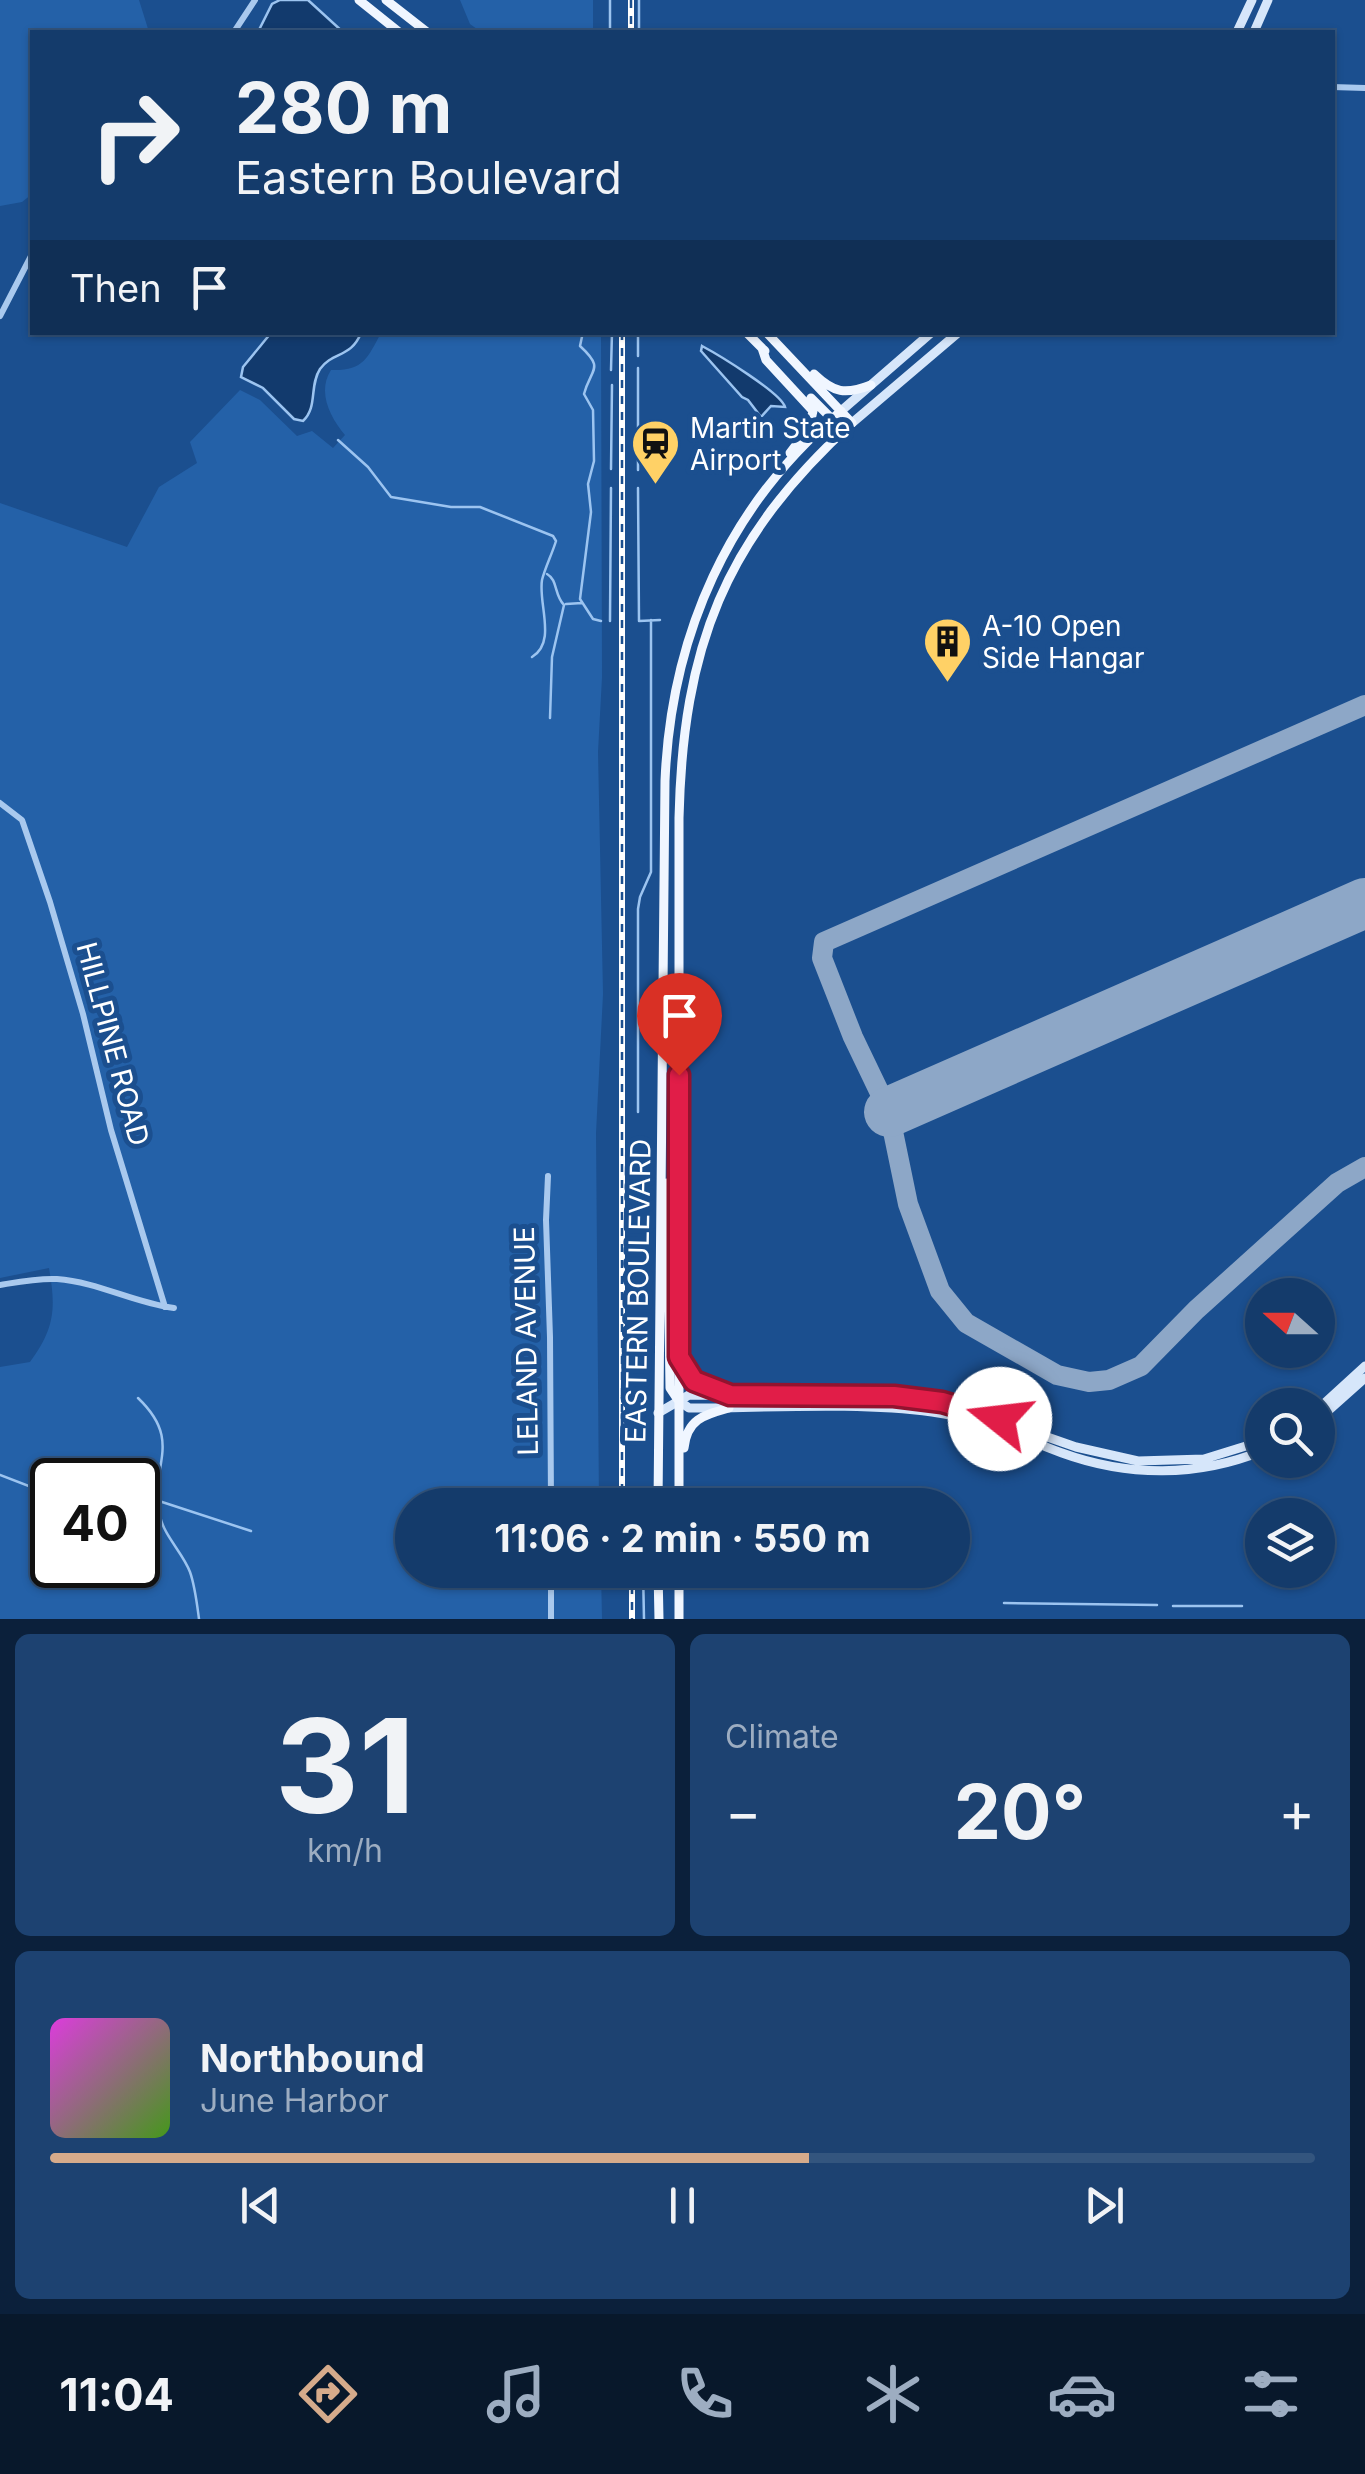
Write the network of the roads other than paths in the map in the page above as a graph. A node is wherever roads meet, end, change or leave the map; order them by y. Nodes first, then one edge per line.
1 (256, 0) edge
2 (359, 0) edge
3 (386, 0) edge
4 (1252, 0) edge
5 (1268, 0) edge
6 (235, 30) edge
7 (396, 30) edge
8 (424, 30) edge
9 (1238, 30) edge
10 (1255, 30) edge
11 (1335, 87) edge
12 (1365, 88) edge
13 (30, 258) edge
14 (0, 316) edge
15 (749, 335) edge
16 (769, 335) edge
17 (929, 335) edge
18 (955, 335) edge
19 (762, 348) junction
20 (792, 359) junction
21 (871, 385) junction
22 (841, 411) junction
23 (832, 419) junction
24 (852, 423) junction
25 (844, 431) junction
26 (788, 460) junction
27 (0, 804) edge
28 (663, 1151) junction
29 (548, 1176) dead end
30 (0, 1285) edge
31 (679, 1357) junction
32 (1365, 1366) edge
33 (1365, 1378) edge
34 (1335, 1393) edge
35 (730, 1395) junction
36 (900, 1397) junction
37 (679, 1401) junction
38 (1335, 1405) edge
39 (729, 1408) junction
40 (900, 1409) junction
41 (658, 1412) junction
42 (1245, 1446) edge
43 (1245, 1456) edge
44 (551, 1488) edge
45 (658, 1488) edge
46 (679, 1488) edge
47 (679, 1488) edge
48 (551, 1588) edge
49 (658, 1588) edge
50 (679, 1588) edge
51 (550, 1619) edge
52 (659, 1619) edge
53 (679, 1619) edge

1 - 6 street
2 - 7 main road
3 - 8 main road
4 - 9 street
5 - 10 street
11 - 12 street
13 - 14 street
15 - 19 main road
16 - 20 main road
17 - 21 street, EASTERN BOULEVARD
18 - 24 street, EASTERN BOULEVARD
19 - 23 main road
19 - 26 main road
20 - 21 main road
20 - 22 main road
21 - 22 street, EASTERN BOULEVARD
22 - 23 main road, EASTERN BOULEVARD
22 - 24 main road
23 - 25 main road
23 - 26 main road, EASTERN BOULEVARD
24 - 25 main road, EASTERN BOULEVARD
25 - 31 main road, EASTERN BOULEVARD
26 - 28 main road, EASTERN BOULEVARD
27 - 30 street, HILLPINE ROAD
28 - 37 main road
28 - 41 main road, EASTERN BOULEVARD
29 - 44 street, LELAND AVENUE
31 - 35 main road
31 - 37 main road, EASTERN BOULEVARD
32 - 34 street
33 - 38 street
35 - 36 street
35 - 37 street
36 - 40 street
36 - 42 street
37 - 39 street
37 - 41 street
37 - 46 main road, EASTERN BOULEVARD
39 - 40 street
39 - 47 main road
40 - 43 street
41 - 45 main road, EASTERN BOULEVARD
48 - 51 street
49 - 52 main road
50 - 53 main road

